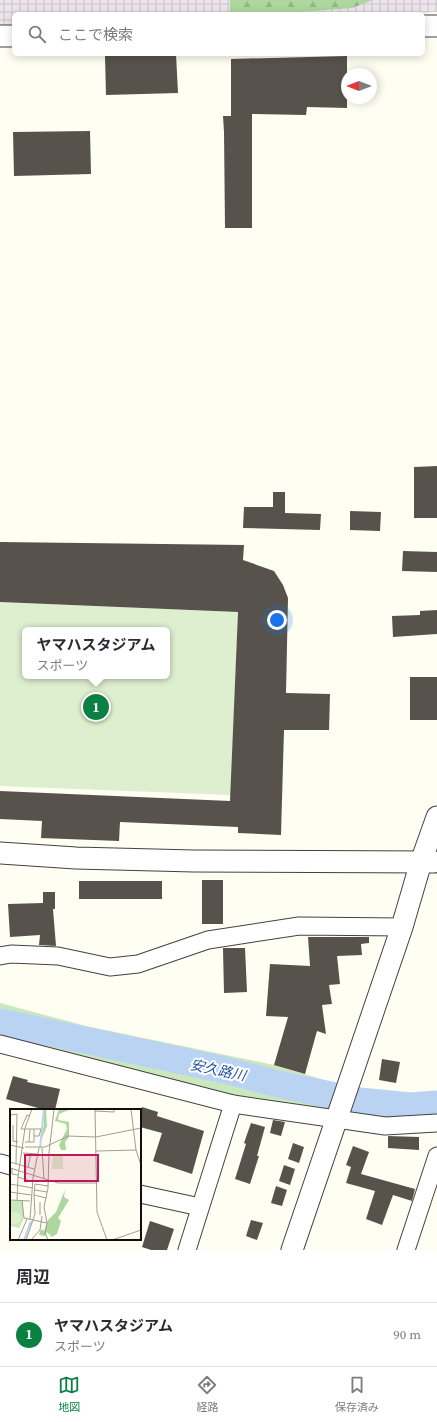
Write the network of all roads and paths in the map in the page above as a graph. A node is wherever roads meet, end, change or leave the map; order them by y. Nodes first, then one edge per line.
1 (425, 26) edge
2 (437, 26) edge
3 (0, 36) edge
4 (12, 36) edge
5 (437, 817) edge
6 (0, 853) edge
7 (429, 862) edge
8 (402, 927) junction
9 (0, 956) edge
10 (0, 1044) edge
11 (233, 1104) junction
12 (336, 1120) junction
13 (437, 1123) edge
14 (437, 1156) edge
15 (0, 1163) edge
16 (10, 1166) edge
17 (141, 1194) edge
18 (200, 1207) junction
19 (187, 1250) edge
20 (292, 1250) edge
21 (406, 1250) edge

1 - 2 street
3 - 4 street
5 - 7 street
6 - 7 street
7 - 8 street
8 - 9 street
8 - 12 street
10 - 11 street
11 - 12 street
11 - 18 street
12 - 13 street
12 - 20 street
14 - 21 street
15 - 16 street
17 - 18 street
18 - 19 street

